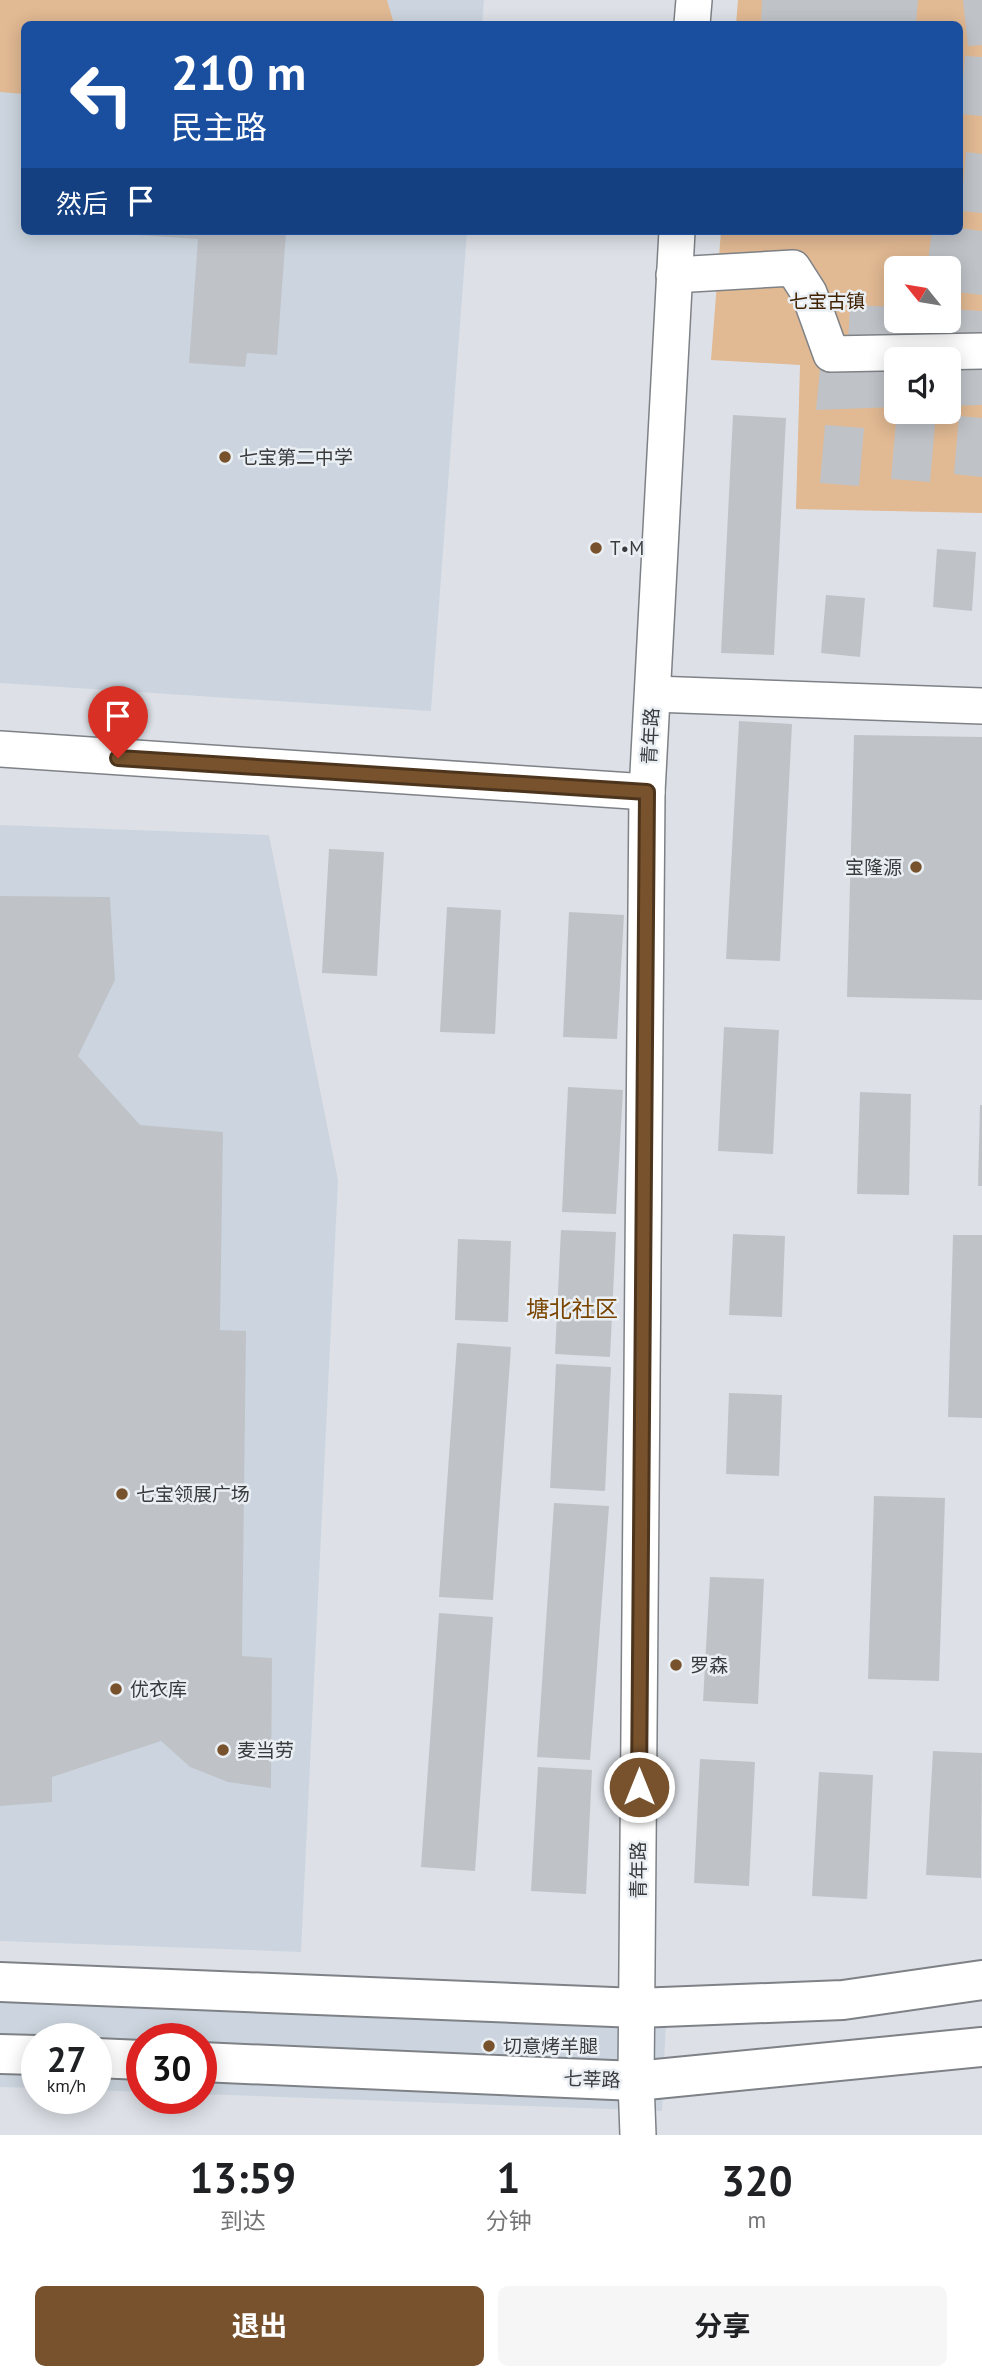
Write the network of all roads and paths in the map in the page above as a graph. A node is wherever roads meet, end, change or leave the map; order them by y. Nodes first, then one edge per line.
1 (694, 0) edge
2 (692, 21) edge
3 (677, 235) edge
4 (674, 275) junction
5 (982, 351) edge
6 (653, 694) junction
7 (982, 706) edge
8 (0, 749) edge
9 (647, 792) junction
10 (982, 1980) edge
11 (0, 1982) edge
12 (637, 2008) junction
13 (982, 2047) edge
14 (0, 2054) edge
15 (21, 2055) edge
16 (217, 2064) edge
17 (636, 2081) junction
18 (638, 2135) edge

1 - 2 street
3 - 4 street, 青年路
4 - 5 street
4 - 6 street, 青年路
6 - 7 street
6 - 9 street, 青年路
8 - 9 street
9 - 12 street, 青年路
10 - 12 main road
11 - 12 main road
12 - 17 street, 青年路
13 - 17 main road, 七莘路
14 - 15 main road
16 - 17 main road, 七莘路
17 - 18 street, 青年路

